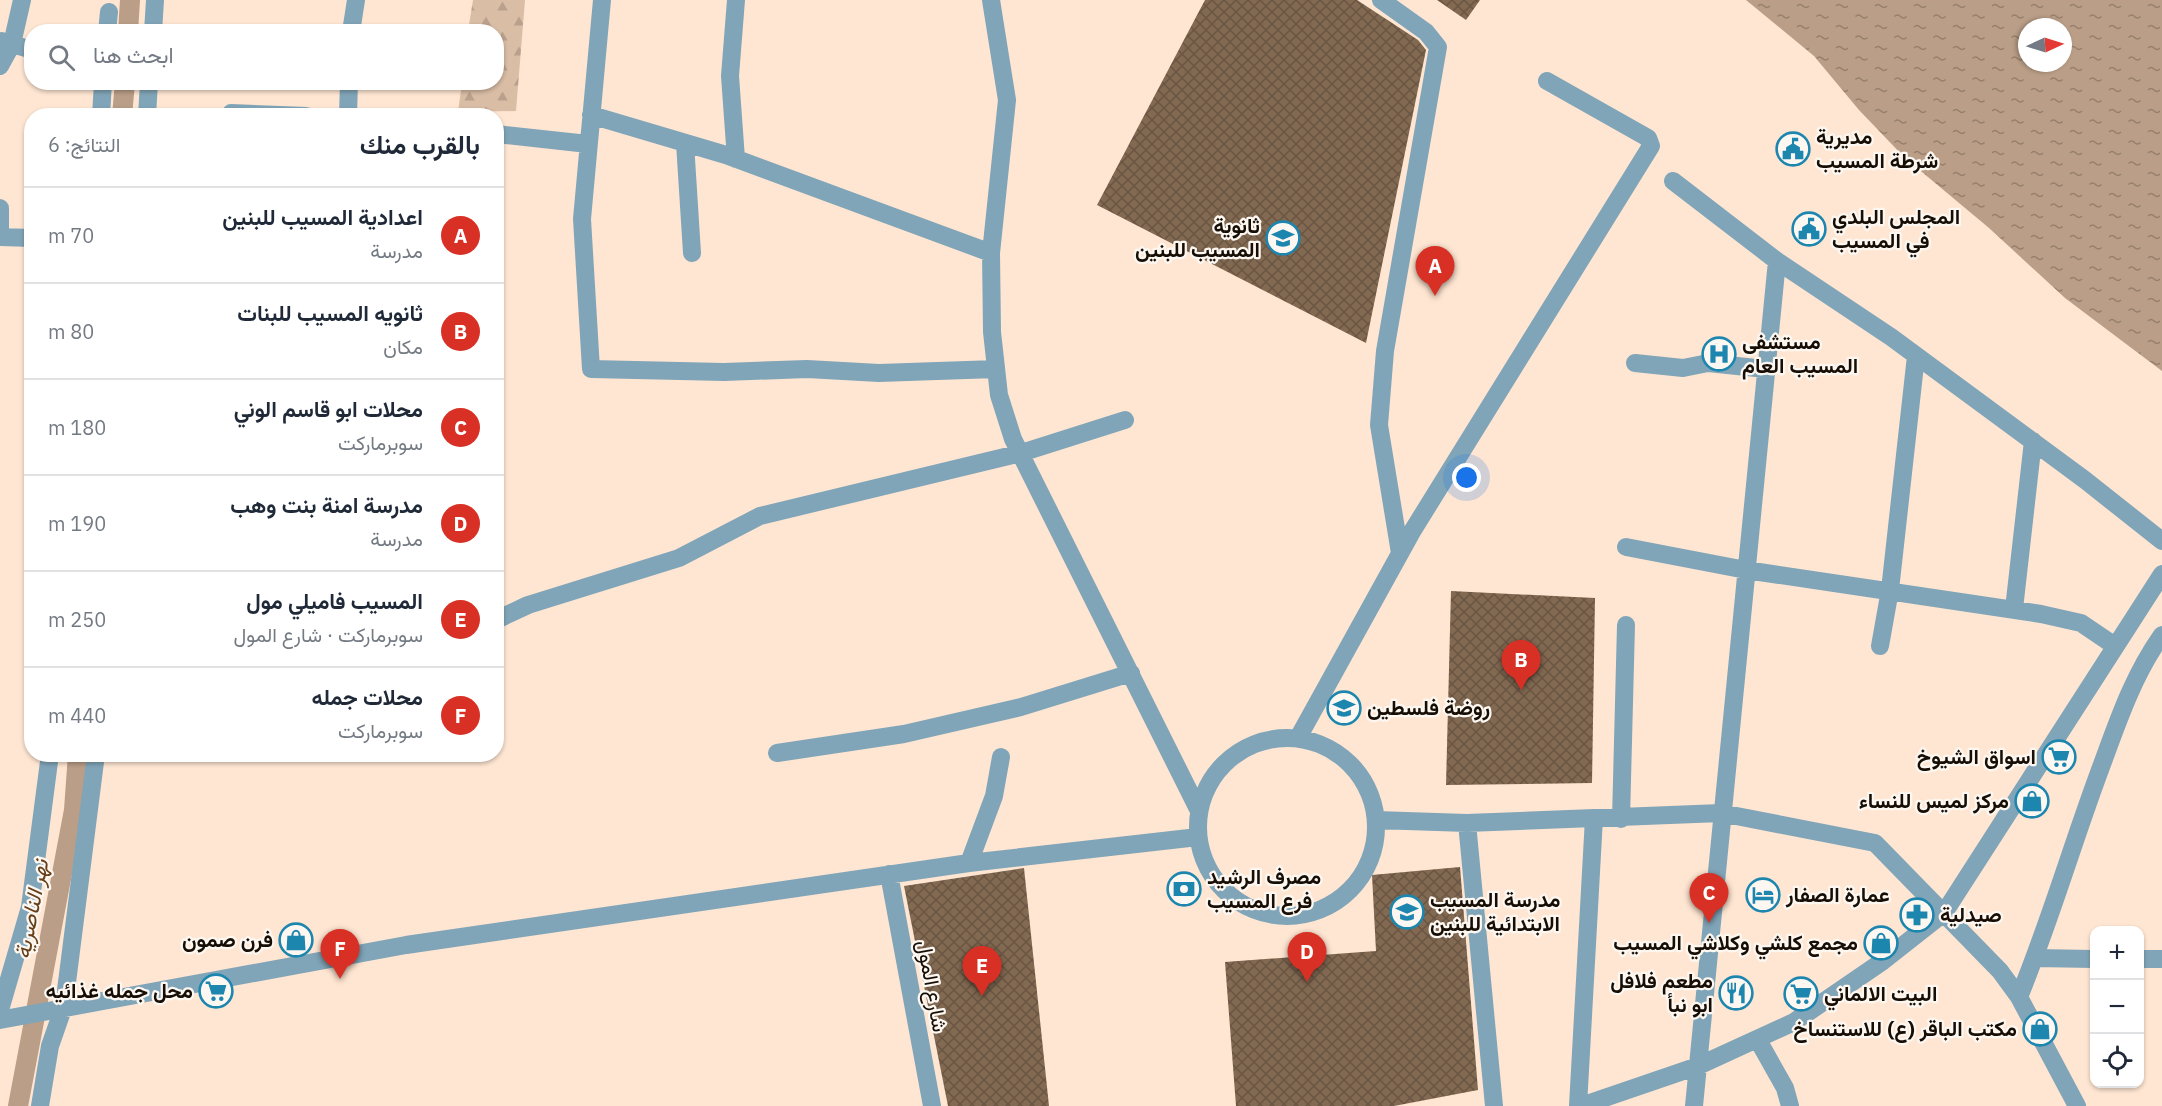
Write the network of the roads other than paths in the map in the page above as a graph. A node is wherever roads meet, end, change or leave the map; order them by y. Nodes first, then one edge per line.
1 (22, 0) edge
2 (155, 0) edge
3 (356, 0) edge
4 (602, 0) edge
5 (736, 0) edge
6 (991, 0) edge
7 (1382, 0) edge
8 (109, 12) dead end
9 (108, 24) edge
10 (154, 24) edge
11 (352, 24) edge
12 (6, 42) edge
13 (24, 48) edge
14 (0, 66) edge
15 (1546, 81) dead end
16 (102, 90) edge
17 (149, 90) edge
18 (349, 90) edge
19 (101, 108) edge
20 (148, 108) edge
21 (348, 108) edge
22 (591, 115) junction
23 (504, 135) edge
24 (685, 143) junction
25 (588, 144) junction
26 (736, 159) junction
27 (1673, 181) dead end
28 (0, 208) edge
29 (0, 237) edge
30 (24, 238) edge
31 (692, 253) dead end
32 (991, 253) junction
33 (1777, 261) junction
34 (1916, 356) junction
35 (1635, 363) dead end
36 (996, 369) junction
37 (1766, 369) junction
38 (1125, 420) dead end
39 (2033, 441) junction
40 (1021, 453) junction
41 (2162, 541) edge
42 (1626, 547) dead end
43 (1400, 553) junction
44 (1746, 570) junction
45 (2162, 574) edge
46 (1890, 590) junction
47 (2014, 609) junction
48 (504, 616) edge
49 (1626, 625) dead end
50 (2162, 635) edge
51 (1880, 646) dead end
52 (2115, 646) junction
53 (1131, 673) junction
54 (1298, 738) junction
55 (777, 753) dead end
56 (1001, 757) dead end
57 (49, 762) edge
58 (95, 762) edge
59 (1199, 811) junction
60 (1721, 813) junction
61 (1594, 818) junction
62 (1621, 819) junction
63 (1376, 820) junction
64 (1467, 823) junction
65 (1198, 837) junction
66 (969, 863) junction
67 (889, 874) junction
68 (1944, 913) junction
69 (2035, 958) junction
70 (2090, 959) edge
71 (2144, 959) edge
72 (2162, 959) edge
73 (2019, 997) junction
74 (58, 1007) junction
75 (0, 1010) edge
76 (0, 1020) edge
77 (1758, 1040) junction
78 (1698, 1065) junction
79 (40, 1106) edge
80 (932, 1106) edge
81 (1494, 1106) edge
82 (1580, 1106) edge
83 (1694, 1106) edge
84 (1790, 1106) edge
85 (2077, 1106) edge

1 - 12 street
2 - 10 street
3 - 11 street
4 - 22 street
5 - 26 street
6 - 32 street
7 - 43 street
8 - 9 street
12 - 13 street
12 - 14 street
15 - 43 street
16 - 19 street
17 - 20 street
18 - 21 street
22 - 24 street
22 - 25 street
23 - 25 street
24 - 26 street
24 - 31 street
25 - 36 street
26 - 32 street
27 - 33 street
28 - 29 street
29 - 30 street
32 - 36 street
33 - 34 street
33 - 37 street
34 - 39 street
34 - 46 street
35 - 37 street
36 - 40 street
37 - 44 street
38 - 40 street
39 - 41 street
39 - 47 street
40 - 48 street
40 - 53 street
42 - 44 street
43 - 54 street
44 - 46 street
44 - 60 street
45 - 52 street
46 - 47 street
46 - 51 street
47 - 52 street
49 - 62 street
50 - 69 street
52 - 68 street
53 - 55 street
53 - 59 street
54 - 59 street
54 - 63 street
56 - 66 street
57 - 75 street
58 - 74 street
59 - 65 street
60 - 62 street
60 - 68 street
60 - 78 street
61 - 62 street
61 - 64 street
61 - 82 street
63 - 64 street
63 - 65 street
64 - 81 street
65 - 66 street
66 - 67 street
67 - 74 street
67 - 80 street, شارع المول
68 - 73 street
68 - 77 street
69 - 70 street
69 - 73 street
71 - 72 street
73 - 85 street
74 - 76 street
74 - 79 street
77 - 78 street
77 - 84 street
78 - 82 street
78 - 83 street

